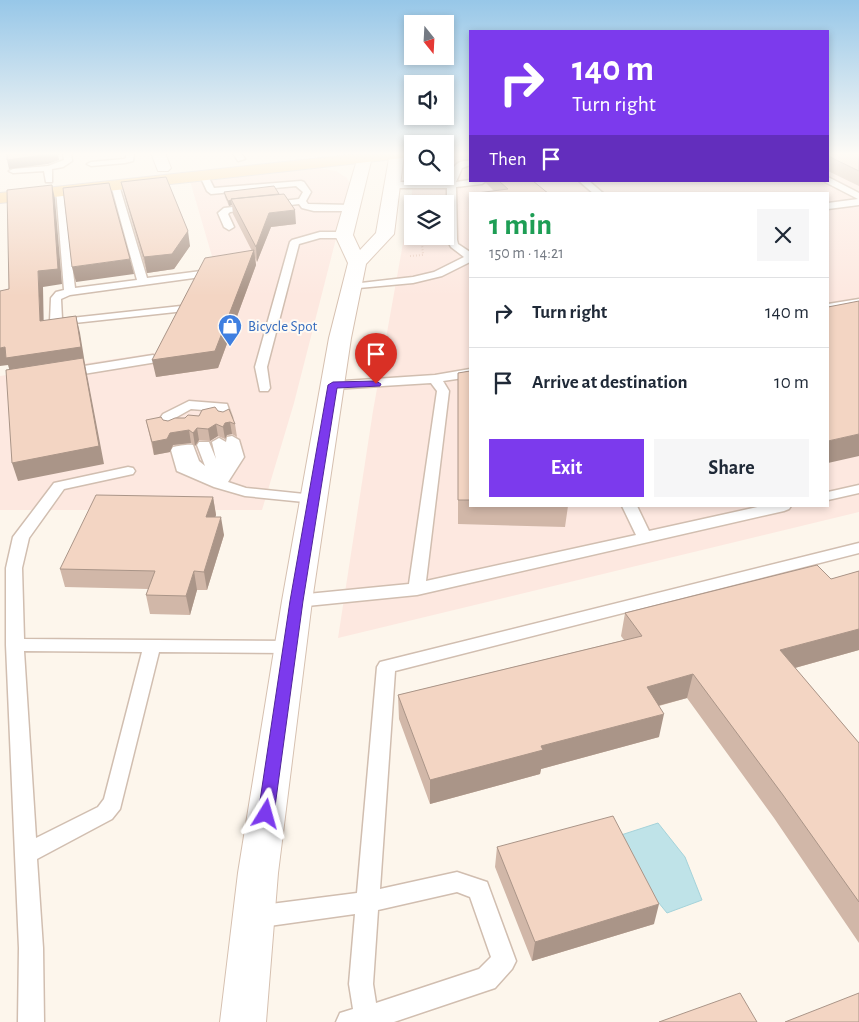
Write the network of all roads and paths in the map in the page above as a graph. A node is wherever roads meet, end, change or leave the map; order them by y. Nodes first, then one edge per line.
1 (55, 201) edge
2 (120, 201) edge
3 (302, 201) joint
4 (353, 201) edge
5 (390, 201) edge
6 (451, 201) edge
7 (859, 202) edge
8 (829, 206) edge
9 (351, 208) junction
10 (229, 227) dead end
11 (344, 235) junction
12 (422, 245) edge
13 (410, 256) dead end
14 (469, 257) edge
15 (469, 258) edge
16 (357, 263) junction
17 (201, 274) edge
18 (143, 282) junction
19 (352, 287) junction
20 (70, 292) junction
21 (859, 302) edge
22 (829, 307) edge
23 (181, 309) edge
24 (153, 359) edge
25 (469, 374) edge
26 (49, 375) edge
27 (435, 379) junction
28 (333, 385) junction
29 (264, 388) dead end
30 (190, 407) junction
31 (225, 418) edge
32 (212, 420) edge
33 (176, 427) edge
34 (226, 441) dead end
35 (204, 445) dead end
36 (183, 449) dead end
37 (128, 471) dead end
38 (219, 484) junction
39 (859, 489) edge
40 (829, 495) edge
41 (314, 499) junction
42 (630, 507) edge
43 (780, 507) edge
44 (645, 538) junction
45 (859, 548) edge
46 (417, 589) junction
47 (297, 601) junction
48 (15, 645) junction
49 (152, 646) junction
50 (290, 647) junction
51 (26, 854) junction
52 (367, 902) junction
53 (254, 917) junction
54 (361, 1021) edge
55 (31, 1022) edge
56 (244, 1022) edge

1 - 20 lane
2 - 18 lane
3 - 9 lane
3 - 10 lane
4 - 9 main road
5 - 16 main road
6 - 14 lane
7 - 8 lane
9 - 11 main road
11 - 16 main road
11 - 29 lane
12 - 13 path
15 - 19 lane
16 - 19 main road
17 - 18 lane
18 - 20 lane
19 - 28 main road
20 - 23 lane
21 - 22 lane
24 - 26 lane
25 - 27 lane
27 - 28 lane
27 - 46 lane
28 - 41 main road
30 - 31 lane
30 - 32 lane
30 - 33 lane
34 - 38 lane
35 - 38 lane
36 - 38 lane
37 - 48 lane
38 - 41 lane
39 - 40 lane
41 - 47 main road
42 - 44 lane
43 - 44 lane
44 - 46 lane
45 - 52 lane
46 - 47 lane
47 - 50 main road
48 - 49 lane
48 - 51 lane
49 - 50 lane
49 - 51 lane
50 - 53 main road
51 - 55 lane
52 - 53 lane
52 - 54 lane
52 - 54 lane
53 - 56 main road

